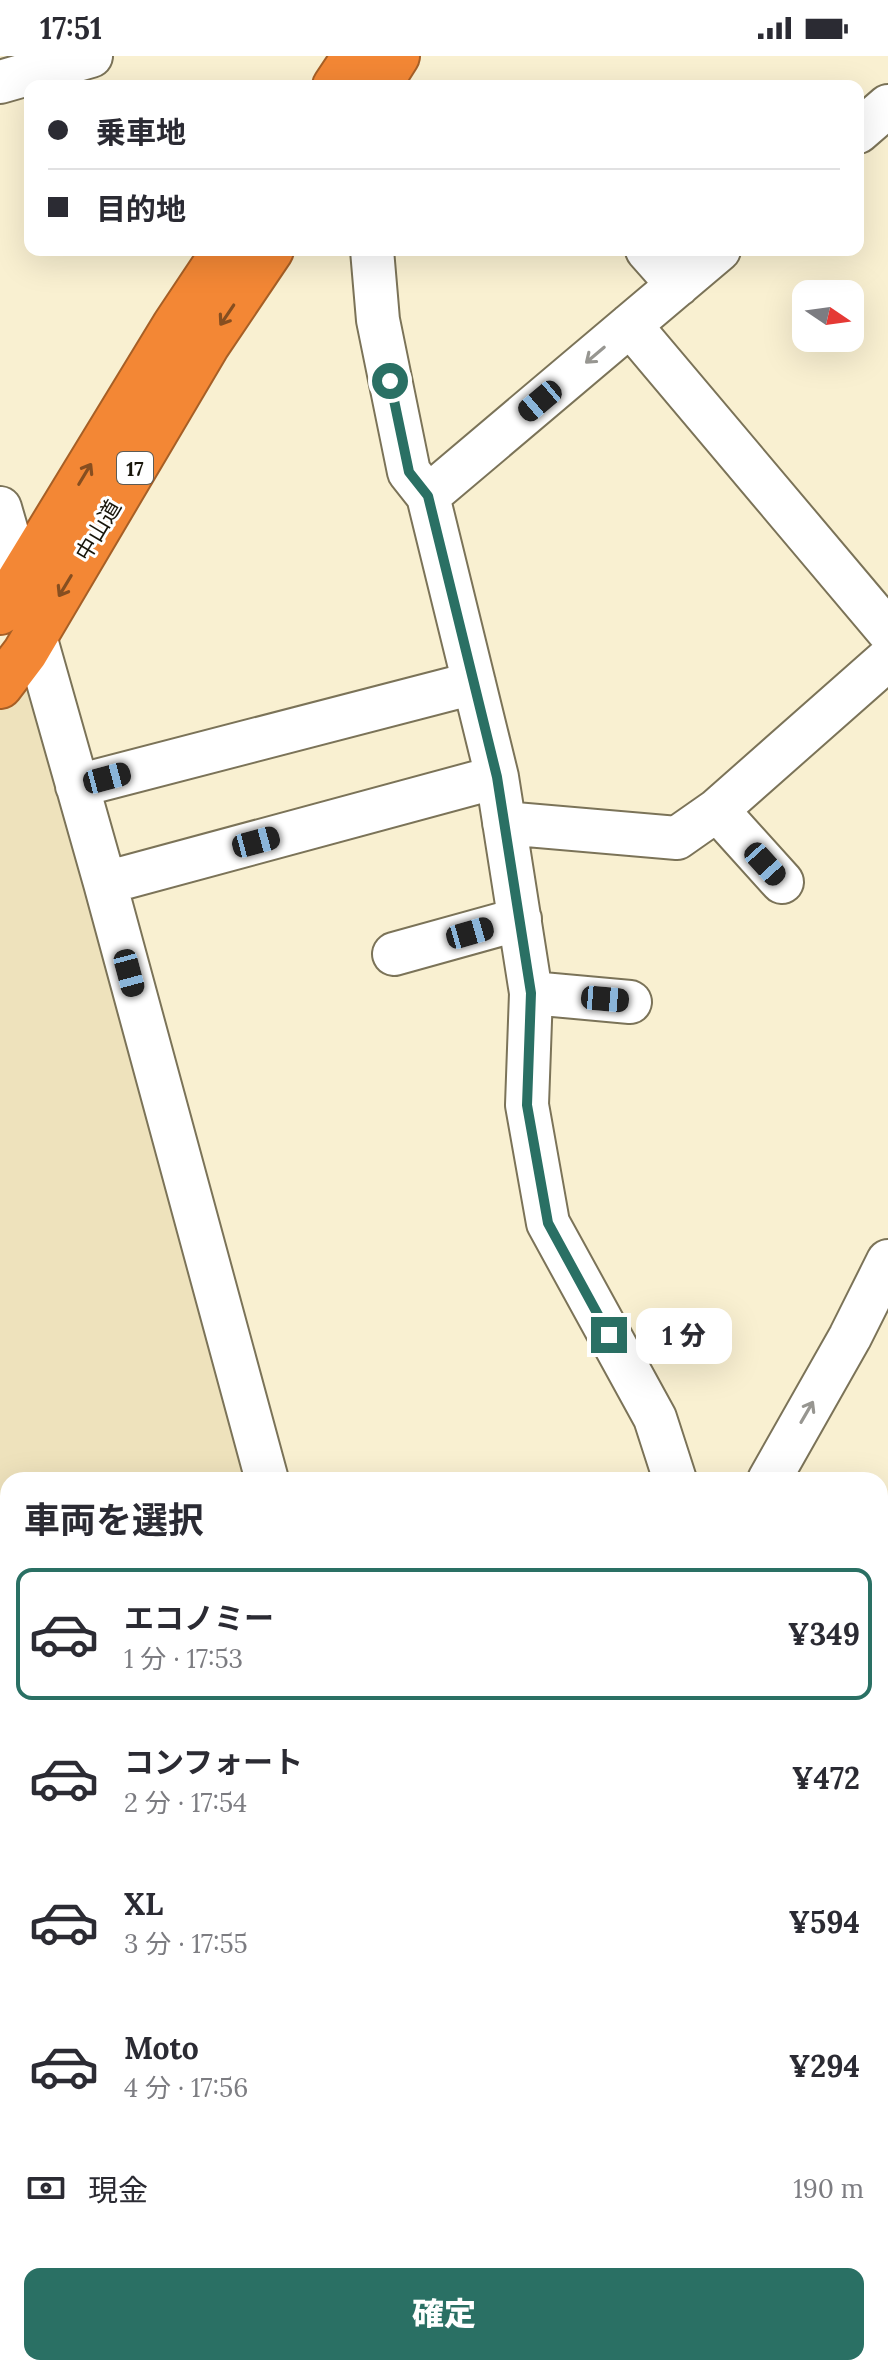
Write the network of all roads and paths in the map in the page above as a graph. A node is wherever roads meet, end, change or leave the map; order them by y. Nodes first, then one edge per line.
1 (91, 56) edge
2 (355, 56) edge
3 (397, 56) edge
4 (339, 80) edge
5 (382, 80) edge
6 (0, 82) edge
7 (888, 106) edge
8 (864, 127) edge
9 (221, 256) edge
10 (267, 256) edge
11 (373, 256) edge
12 (652, 256) edge
13 (712, 256) edge
14 (678, 285) junction
15 (630, 325) junction
16 (428, 496) junction
17 (0, 508) edge
18 (11, 596) edge
19 (888, 631) edge
20 (35, 636) junction
21 (888, 659) edge
22 (474, 683) junction
23 (0, 686) edge
24 (497, 777) junction
25 (77, 786) junction
26 (717, 810) junction
27 (504, 823) junction
28 (782, 882) dead end
29 (105, 883) junction
30 (520, 919) junction
31 (394, 954) dead end
32 (531, 993) junction
33 (630, 1002) dead end
34 (888, 1261) edge
35 (265, 1472) edge
36 (672, 1472) edge
37 (774, 1472) edge

1 - 6 street
2 - 4 highway
3 - 5 highway
7 - 8 street
18 -> 9 highway, 中山道 / 17
10 -> 20 highway, 中山道 / 17
11 - 16 street
12 - 14 street
13 - 14 street
14 - 15 street
15 -> 16 street
15 - 19 street
16 - 22 street
17 - 18 street
20 - 23 highway, 中山道 / 17
20 - 25 street
21 - 26 street
22 - 24 street
22 - 25 street
24 - 27 street
24 - 29 street
25 - 29 street
26 - 27 street
26 - 28 street
27 - 30 street
29 - 35 street
30 - 31 street
30 - 32 street
32 - 33 street
32 - 36 street
37 -> 34 street

